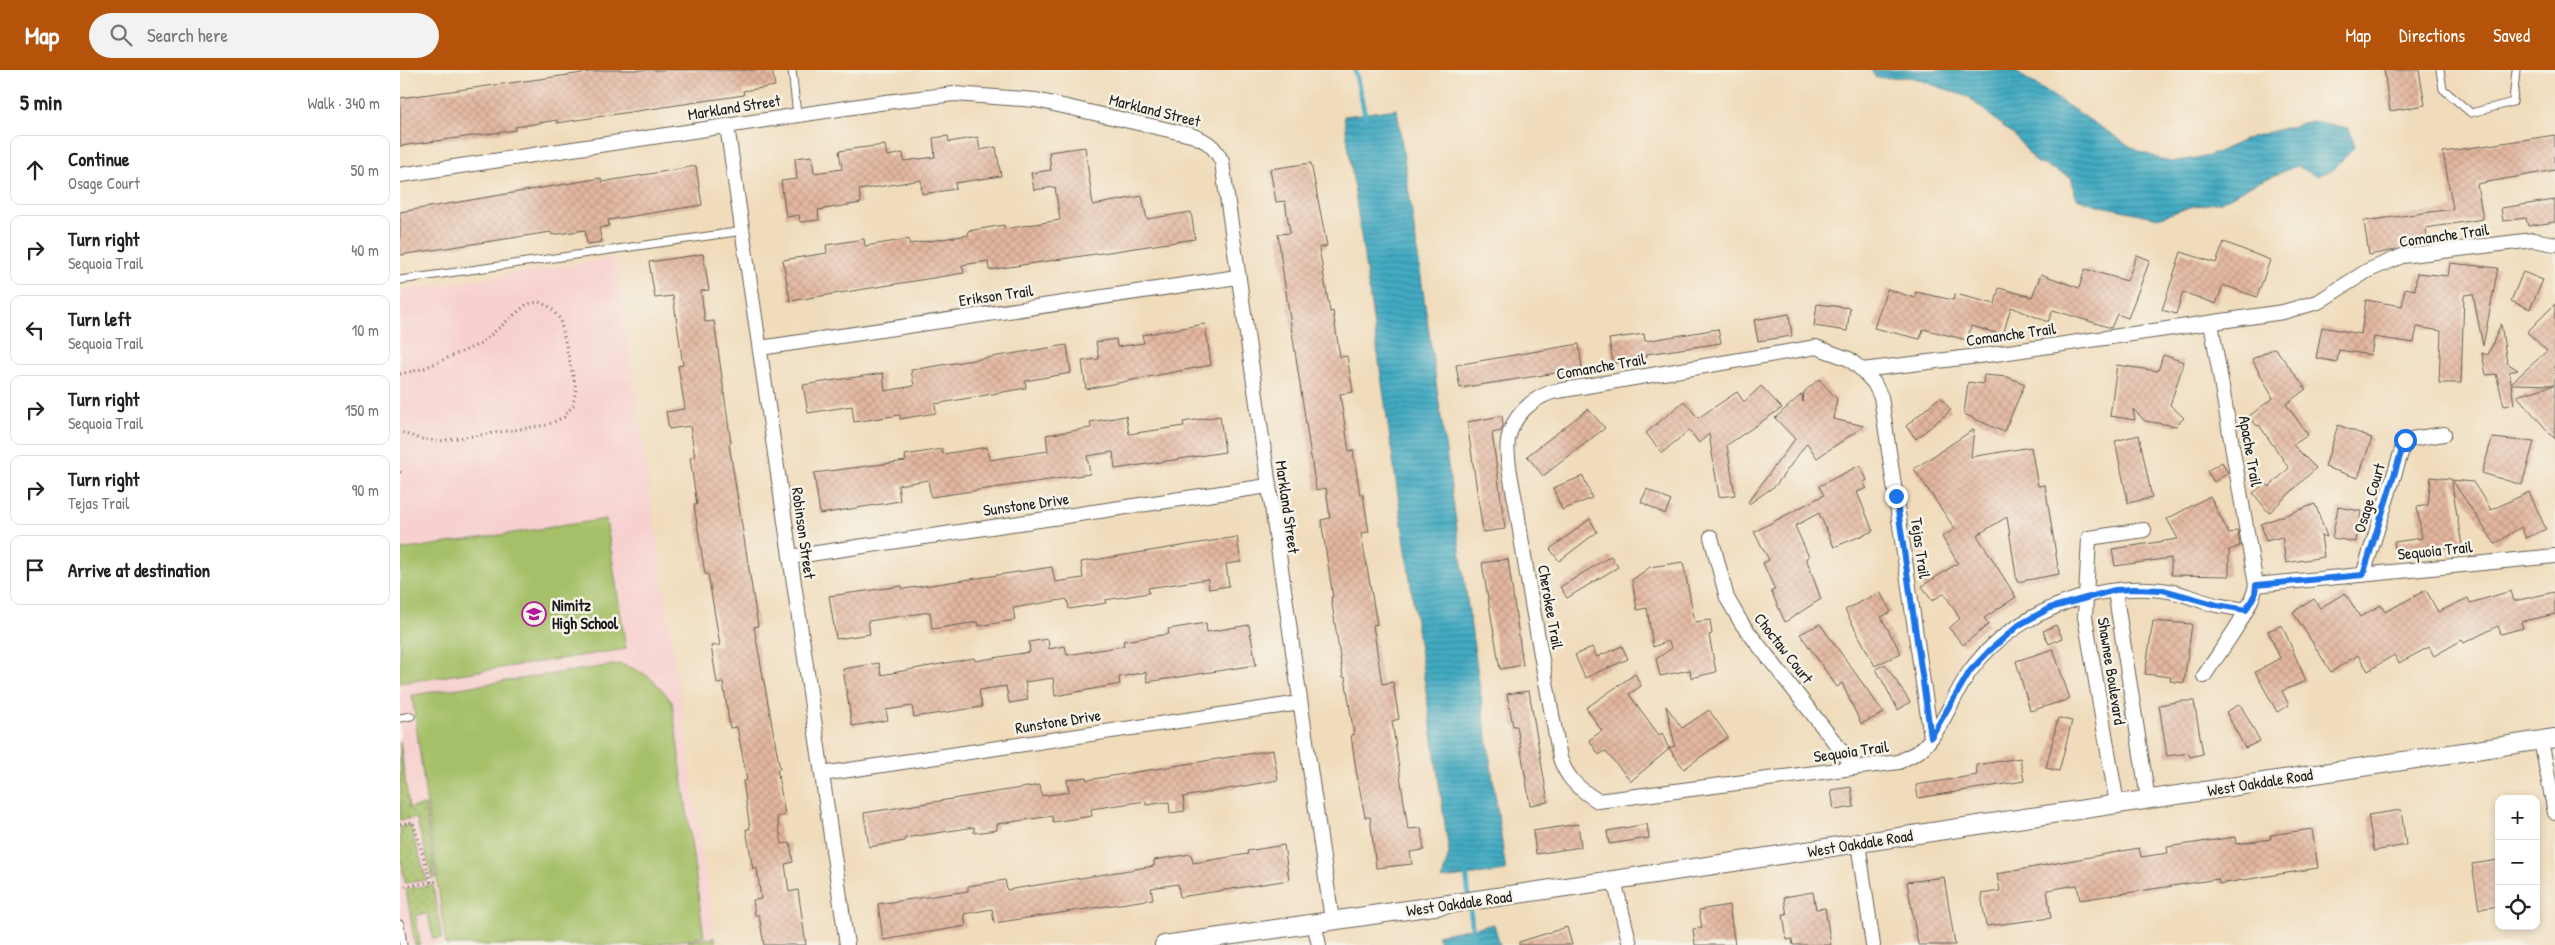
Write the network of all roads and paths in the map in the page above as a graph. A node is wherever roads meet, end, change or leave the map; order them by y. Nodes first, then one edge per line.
1 (792, 70) edge
2 (2440, 70) edge
3 (2516, 70) edge
4 (797, 115) junction
5 (727, 126) junction
6 (400, 174) edge
7 (742, 231) junction
8 (2555, 244) edge
9 (1237, 277) junction
10 (400, 280) edge
11 (2212, 323) junction
12 (760, 348) junction
13 (1862, 370) junction
14 (400, 374) edge
15 (1526, 407) joint
16 (400, 432) edge
17 (2444, 434) dead end
18 (400, 472) edge
19 (404, 475) dead end
20 (1268, 486) junction
21 (2144, 530) dead end
22 (1711, 537) dead end
23 (2555, 556) edge
24 (790, 557) junction
25 (2363, 575) junction
26 (2256, 585) junction
27 (2115, 590) junction
28 (2085, 598) junction
29 (2246, 610) junction
30 (2204, 676) dead end
31 (1300, 703) junction
32 (411, 716) dead end
33 (400, 718) edge
34 (1931, 737) junction
35 (2548, 739) edge
36 (1855, 768) junction
37 (822, 774) junction
38 (2148, 798) junction
39 (1598, 801) joint
40 (2117, 804) junction
41 (2555, 813) edge
42 (400, 824) edge
43 (1858, 843) junction
44 (1614, 880) junction
45 (438, 881) dead end
46 (431, 882) junction
47 (400, 887) edge
48 (1323, 922) junction
49 (400, 924) edge
50 (403, 945) edge
51 (847, 945) edge
52 (1164, 945) edge
53 (1319, 945) edge
54 (1630, 945) edge
55 (1873, 945) edge

1 - 4 lane
2 - 3 lane
4 - 5 street, Markland Street
4 - 9 street, Markland Street
5 - 6 street, Markland Street
5 - 7 street, Robinson Street
7 - 10 lane
7 - 12 street, Robinson Street
8 - 11 street, Comanche Trail
9 - 12 street, Erikson Trail
9 - 20 street, Markland Street
11 - 13 street, Comanche Trail
11 - 26 street, Apache Trail
12 - 24 street, Robinson Street
13 - 15 street, Comanche Trail
13 - 34 street, Tejas Trail
14 - 16 path
15 - 39 street, Cherokee Trail
17 - 25 street, Osage Court
18 - 19 path
20 - 24 street, Sunstone Drive
20 - 31 street, Markland Street
21 - 28 street, Shawnee Boulevard
22 - 36 street, Choctaw Court
23 - 25 street, Sequoia Trail
24 - 37 street, Robinson Street
25 - 26 street, Sequoia Trail
26 - 29 street
27 - 28 street, Sequoia Trail
27 - 29 street, Sequoia Trail
27 - 38 street, Shawnee Boulevard
28 - 34 street, Sequoia Trail
28 - 40 street, Shawnee Boulevard
29 - 30 street
31 - 37 street, Runstone Drive
31 - 48 street, Markland Street
32 - 33 lane
34 - 36 street, Sequoia Trail
35 - 38 street, West Oakdale Road
35 - 41 street
36 - 39 street, Sequoia Trail
37 - 51 street, Robinson Street
38 - 40 street, West Oakdale Road
40 - 43 street, West Oakdale Road
42 - 46 path
43 - 44 street, West Oakdale Road
43 - 55 street
44 - 48 street, West Oakdale Road
44 - 54 street
45 - 46 path
46 - 47 path
48 - 52 street, West Oakdale Road
48 - 53 street, Markland Street
49 - 50 lane

